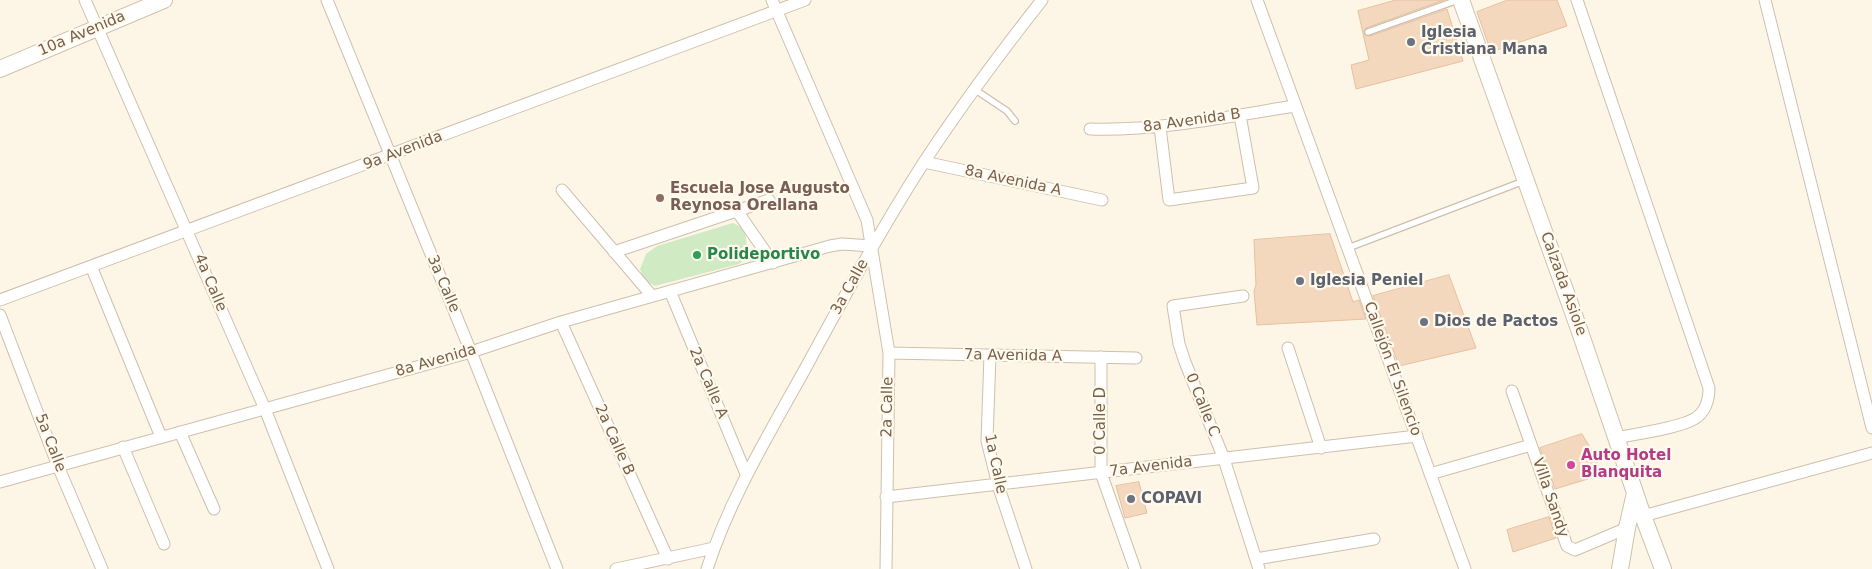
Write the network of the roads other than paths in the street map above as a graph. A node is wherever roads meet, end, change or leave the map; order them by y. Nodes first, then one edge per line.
1 (85, 0) edge
2 (164, 0) edge
3 (327, 0) edge
4 (805, 0) edge
5 (1256, 0) edge
6 (1460, 0) edge
7 (1577, 0) edge
8 (1765, 0) edge
9 (1037, 3) edge
10 (774, 5) edge
11 (96, 27) junction
12 (1368, 32) dead end
13 (0, 68) edge
14 (974, 88) junction
15 (1294, 106) junction
16 (1240, 115) junction
17 (1015, 122) dead end
18 (1160, 127) junction
19 (1090, 129) dead end
20 (390, 156) junction
21 (924, 162) junction
22 (1526, 180) junction
23 (562, 190) dead end
24 (769, 200) dead end
25 (1102, 200) dead end
26 (737, 211) junction
27 (187, 230) junction
28 (872, 246) junction
29 (1347, 248) junction
30 (614, 252) junction
31 (773, 262) junction
32 (91, 266) junction
33 (670, 291) junction
34 (652, 296) junction
35 (1243, 296) dead end
36 (0, 300) edge
37 (0, 315) edge
38 (561, 322) junction
39 (1288, 348) dead end
40 (471, 352) junction
41 (889, 353) junction
42 (990, 355) junction
43 (1101, 357) junction
44 (1136, 358) dead end
45 (1512, 390) dead end
46 (265, 409) junction
47 (1872, 428) edge
48 (180, 432) junction
49 (1417, 436) junction
50 (161, 437) junction
51 (1616, 438) junction
52 (1532, 444) junction
53 (123, 447) junction
54 (1321, 448) junction
55 (1872, 453) edge
56 (1224, 459) junction
57 (58, 466) junction
58 (1101, 473) junction
59 (746, 474) junction
60 (1430, 474) junction
61 (0, 482) edge
62 (998, 485) junction
63 (1635, 493) junction
64 (886, 497) junction
65 (214, 509) dead end
66 (1643, 516) junction
67 (1626, 528) junction
68 (1374, 540) dead end
69 (164, 544) dead end
70 (714, 548) junction
71 (668, 559) junction
72 (1257, 564) edge
73 (102, 569) edge
74 (328, 569) edge
75 (557, 569) edge
76 (616, 569) edge
77 (707, 569) edge
78 (886, 569) edge
79 (1026, 569) edge
80 (1135, 569) edge
81 (1465, 569) edge
82 (1620, 569) edge
83 (1663, 569) edge

1 - 11 street, 4a Calle
2 - 11 main road, 10a Avenida
3 - 20 street, 3a Calle
4 - 10 street, 9a Avenida
5 - 15 street, Callejón El Silencio
6 - 12 lane
6 - 22 main road, Calzada Asiole
7 - 51 street
8 - 47 street
9 - 14 street
10 - 20 street, 9a Avenida
10 - 28 street, 2a Calle
11 - 13 main road, 10a Avenida
11 - 27 street, 4a Calle
14 - 17 lane
14 - 21 street
15 - 16 street, 8a Avenida B
15 - 29 street, Callejón El Silencio
16 - 18 street, 8a Avenida B
16 - 18 street
18 - 19 street, 8a Avenida B
20 - 27 street, 9a Avenida
20 - 40 street, 3a Calle
21 - 25 street, 8a Avenida A
21 - 28 street
22 - 29 lane
22 - 51 main road, Calzada Asiole
23 - 30 street
24 - 26 street
26 - 30 street
26 - 31 street
27 - 32 street, 9a Avenida
27 - 46 street, 4a Calle
28 - 31 street, 8a Avenida
28 - 41 street, 2a Calle
28 - 59 street, 3a Calle
29 - 49 street, Callejón El Silencio
30 - 34 street
31 - 33 street, 8a Avenida
32 - 36 street, 9a Avenida
32 - 50 street
33 - 34 street, 8a Avenida
33 - 59 street, 2a Calle A
34 - 38 street, 8a Avenida
35 - 56 street, 0 Calle C
37 - 57 street, 5a Calle
38 - 40 street, 8a Avenida
38 - 71 street, 2a Calle B
39 - 54 street
40 - 46 street, 8a Avenida
40 - 75 street, 3a Calle
41 - 42 street, 7a Avenida A
41 - 64 street, 2a Calle
42 - 43 street, 7a Avenida A
42 - 62 street, 1a Calle
43 - 44 street, 7a Avenida A
43 - 58 street, 0 Calle D
45 - 52 street, Villa Sandy
46 - 48 street, 8a Avenida
46 - 74 street, 4a Calle
48 - 50 street, 8a Avenida
48 - 65 street
49 - 54 street, 7a Avenida
49 - 60 street, Callejón El Silencio
50 - 53 street, 8a Avenida
51 - 63 main road, Calzada Asiole
52 - 60 street, Villa Sandy
52 - 67 street, Villa Sandy
53 - 57 street, 8a Avenida
53 - 69 street
54 - 56 street, 7a Avenida
55 - 66 street
56 - 58 street, 7a Avenida
56 - 72 street, 0 Calle C
57 - 61 street, 8a Avenida
57 - 73 street, 5a Calle
58 - 62 street, 7a Avenida
58 - 80 street, 0 Calle D
59 - 70 street, 3a Calle
60 - 81 street, Callejón El Silencio
62 - 64 street, 7a Avenida
62 - 79 street, 1a Calle
63 - 66 main road, Calzada Asiole
63 - 67 main road
64 - 78 street, 2a Calle
66 - 83 main road, Calzada Asiole
67 - 82 main road
68 - 72 street
70 - 71 street
70 - 77 street, 3a Calle
71 - 76 street

